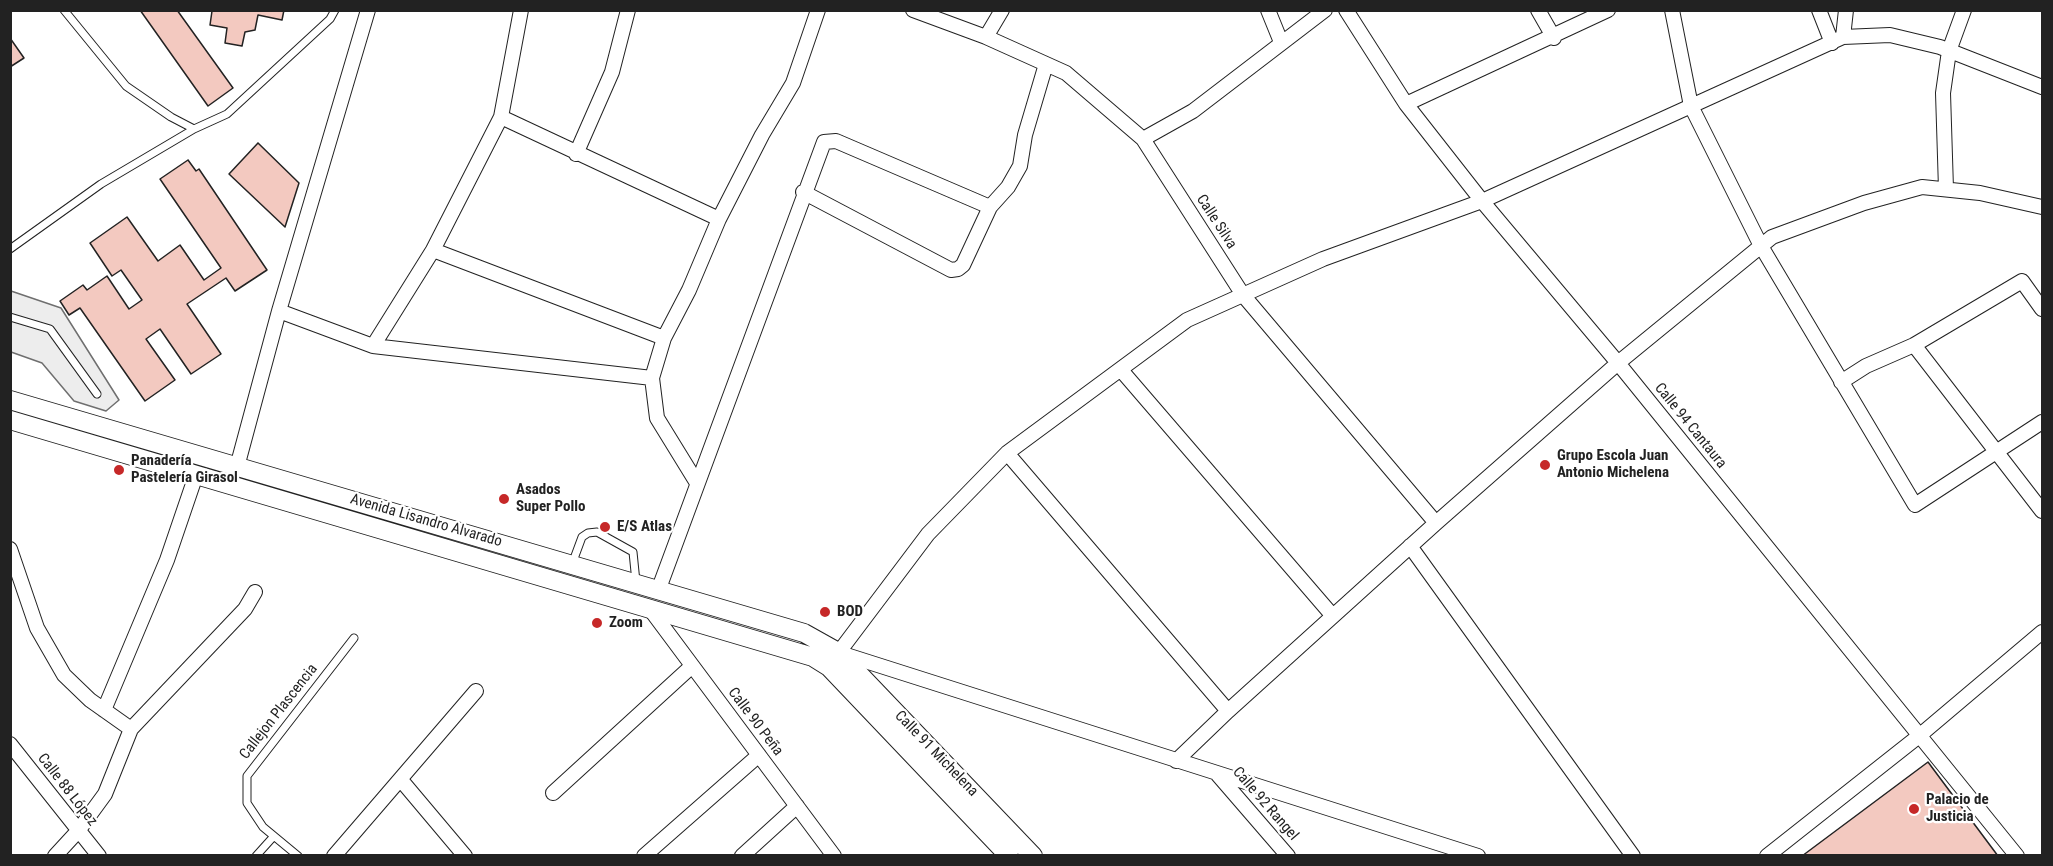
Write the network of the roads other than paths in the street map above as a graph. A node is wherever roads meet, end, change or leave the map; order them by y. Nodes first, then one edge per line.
1 (64, 10) edge
2 (335, 10) edge
3 (368, 10) edge
4 (521, 10) edge
5 (628, 10) edge
6 (818, 10) edge
7 (913, 10) edge
8 (1002, 10) edge
9 (1268, 10) edge
10 (1325, 10) edge
11 (1347, 10) edge
12 (1538, 10) edge
13 (1608, 10) edge
14 (1672, 10) edge
15 (1819, 10) edge
16 (1845, 10) edge
17 (1964, 10) edge
18 (986, 37) junction
19 (1554, 38) junction
20 (1838, 40) junction
21 (1281, 42) junction
22 (1950, 51) junction
23 (1046, 64) junction
24 (2043, 87) edge
25 (1406, 104) junction
26 (1691, 106) junction
27 (501, 117) junction
28 (195, 129) junction
29 (1143, 139) junction
30 (576, 154) junction
31 (1946, 189) junction
32 (803, 192) junction
33 (1482, 201) junction
34 (990, 207) junction
35 (2043, 207) edge
36 (719, 219) junction
37 (1761, 246) junction
38 (10, 249) edge
39 (433, 250) junction
40 (1243, 295) junction
41 (2043, 309) edge
42 (279, 311) junction
43 (10, 317) edge
44 (664, 338) junction
45 (1914, 345) junction
46 (373, 346) junction
47 (1618, 363) junction
48 (1120, 370) junction
49 (652, 378) junction
50 (1841, 382) junction
51 (97, 394) dead end
52 (10, 400) edge
53 (10, 420) edge
54 (2043, 422) edge
55 (1996, 451) junction
56 (1007, 453) junction
57 (237, 467) junction
58 (196, 475) junction
59 (697, 483) junction
60 (2043, 511) edge
61 (1436, 523) junction
62 (1410, 546) junction
63 (10, 549) edge
64 (572, 564) junction
65 (636, 584) junction
66 (658, 591) junction
67 (255, 592) dead end
68 (650, 609) junction
69 (1332, 615) junction
70 (2043, 632) edge
71 (354, 638) dead end
72 (833, 660) junction
73 (692, 666) junction
74 (476, 691) dead end
75 (104, 710) junction
76 (1228, 711) junction
77 (131, 729) junction
78 (1919, 736) junction
79 (10, 744) edge
80 (759, 755) junction
81 (1176, 761) junction
82 (1218, 774) junction
83 (401, 780) junction
84 (553, 793) dead end
85 (797, 806) junction
86 (78, 831) junction
87 (274, 836) junction
88 (55, 855) edge
89 (99, 855) edge
90 (256, 855) edge
91 (298, 855) edge
92 (334, 855) edge
93 (465, 855) edge
94 (644, 855) edge
95 (742, 855) edge
96 (834, 855) edge
97 (1009, 855) edge
98 (1034, 855) edge
99 (1288, 855) edge
100 (1478, 855) edge
101 (1633, 855) edge
102 (1767, 855) edge
103 (2017, 855) edge

1 - 28 lane
2 - 28 lane
3 - 42 street
4 - 27 street
5 - 30 street
6 - 36 street
7 - 18 street, Calle Silva
8 - 18 street
9 - 21 street
10 - 21 street
11 - 25 street, Calle 94 Cantaura
12 - 19 street
13 - 19 street
14 - 26 street
15 - 20 street
16 - 20 street
17 - 22 street
18 - 23 street, Calle Silva
19 - 25 street
20 - 22 street
20 - 26 street
21 - 29 street
22 - 24 street
22 - 31 street
23 - 29 street, Calle Silva
23 - 34 street
25 - 33 street, Calle 94 Cantaura
26 - 33 street
26 - 37 street
27 - 30 street
27 - 39 street
28 - 38 lane
29 - 40 street, Calle Silva
30 - 36 street
31 - 35 street
31 - 37 street
32 - 34 street
32 - 34 street
32 - 59 street
33 - 40 street
33 - 47 street, Calle 94 Cantaura
36 - 44 street
37 - 47 street
37 - 50 street
39 - 44 street
39 - 46 street
40 - 48 street
40 - 61 street, Calle Silva
41 - 45 street
42 - 46 street
42 - 57 street
43 - 51 lane
44 - 49 street
45 - 50 street
45 - 55 street
46 - 49 street
47 - 61 street
47 - 78 street, Calle 94 Cantaura
48 - 56 street
48 - 69 street
49 - 59 street
50 - 55 street
52 - 57 street, Avenida Lisandro Alvarado
53 - 58 street, Avenida Lisandro Alvarado
54 - 55 street
55 - 60 street
56 - 72 street
56 - 76 street
57 - 64 street, Avenida Lisandro Alvarado
58 - 68 street, Avenida Lisandro Alvarado
58 - 75 street
59 - 66 street
61 - 62 street
62 - 69 street
62 - 101 street
63 - 75 street
64 - 65 street, Avenida Lisandro Alvarado
64 - 65 lane
65 - 66 street, Avenida Lisandro Alvarado
66 - 72 street, Avenida Lisandro Alvarado
67 - 77 street
68 - 72 street, Avenida Lisandro Alvarado
68 - 73 street, Calle 90 Peña
69 - 76 street
70 - 78 street
71 - 87 lane, Callejon Plascencia
72 - 81 street
72 - 97 street, Calle 91 Michelena
72 - 98 street, Calle 91 Michelena
73 - 80 street, Calle 90 Peña
73 - 84 street
74 - 83 street
75 - 77 street
76 - 81 street
77 - 86 street
78 - 102 street
78 - 103 street, Calle 94 Cantaura
79 - 86 street, Calle 88 López
80 - 85 street, Calle 90 Peña
80 - 94 street
81 - 82 street
82 - 99 street, Calle 92 Rangel
82 - 100 street
83 - 92 street
83 - 93 street
85 - 95 street
85 - 96 street, Calle 90 Peña
86 - 88 street
86 - 89 street, Calle 88 López
87 - 90 lane
87 - 91 lane, Callejon Plascencia

